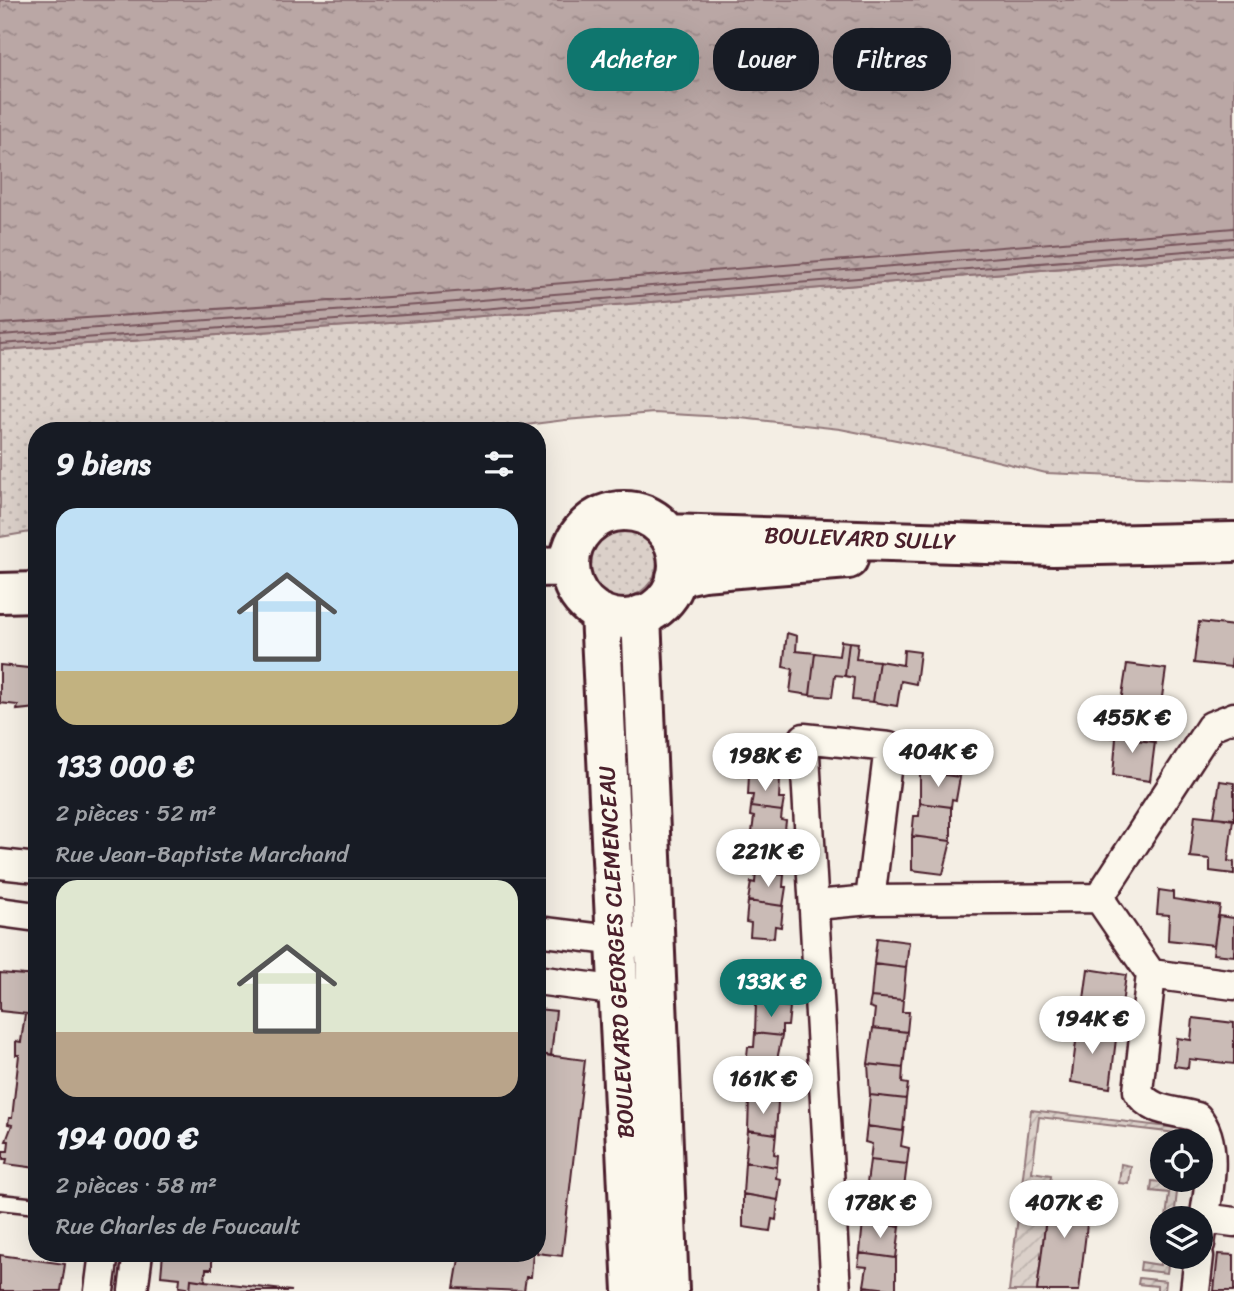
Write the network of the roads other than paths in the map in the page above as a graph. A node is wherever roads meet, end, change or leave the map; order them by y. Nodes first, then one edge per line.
1 (668, 534) junction
2 (1234, 542) edge
3 (1053, 546) junction
4 (553, 566) edge
5 (676, 577) junction
6 (28, 592) edge
7 (0, 593) edge
8 (600, 612) junction
9 (641, 615) junction
10 (1234, 717) edge
11 (0, 864) edge
12 (28, 867) edge
13 (1099, 898) junction
14 (870, 900) junction
15 (816, 905) junction
16 (0, 912) edge
17 (28, 916) edge
18 (546, 932) edge
19 (616, 941) junction
20 (655, 946) junction
21 (1152, 974) junction
22 (546, 981) edge
23 (1234, 985) edge
24 (619, 992) junction
25 (657, 996) junction
26 (0, 1202) edge
27 (28, 1205) edge
28 (1205, 1206) edge
29 (1234, 1222) edge
30 (1213, 1228) edge
31 (103, 1262) edge
32 (137, 1262) edge
33 (1198, 1269) edge
34 (99, 1291) edge
35 (133, 1291) edge
36 (633, 1291) edge
37 (669, 1291) edge
38 (836, 1291) edge
39 (1195, 1291) edge

1 - 3 main road, BOULEVARD SULLY
1 - 4 main road
1 - 5 main road
2 - 3 main road, BOULEVARD SULLY
3 - 5 main road, BOULEVARD SULLY
4 - 8 main road
5 - 9 main road
6 - 7 main road
8 - 9 main road
8 - 19 main road, BOULEVARD GEORGES CLEMENCEAU
9 - 20 main road, BOULEVARD GEORGES CLEMENCEAU
10 - 13 street
11 - 12 street
13 - 14 street
13 - 21 street
14 - 15 street
14 - 15 street
15 - 38 street
16 - 17 street
18 - 19 street
19 - 20 street
19 - 24 main road, BOULEVARD GEORGES CLEMENCEAU
20 - 25 main road, BOULEVARD GEORGES CLEMENCEAU
21 - 23 street
21 - 28 street
22 - 24 street
24 - 25 street
24 - 36 main road, BOULEVARD GEORGES CLEMENCEAU
25 - 37 main road, BOULEVARD GEORGES CLEMENCEAU
26 - 27 lane
29 - 30 street
31 - 34 street
32 - 35 street
33 - 39 street

